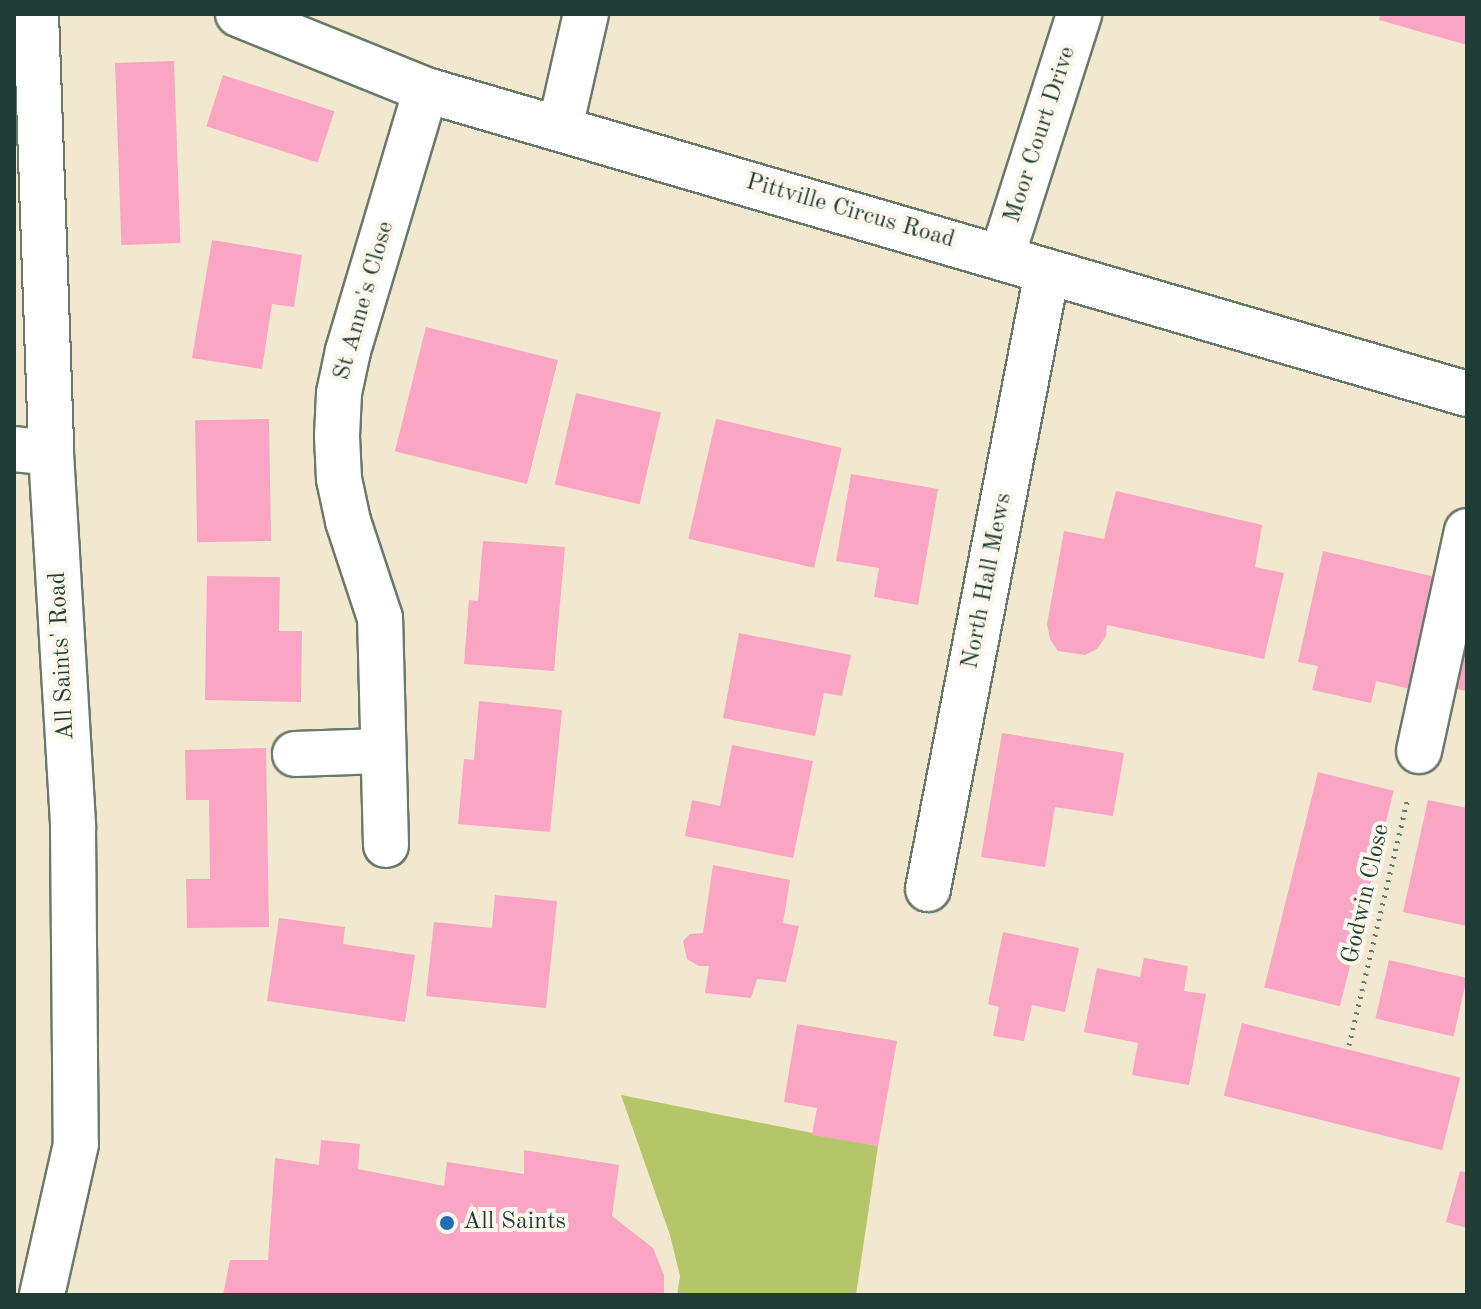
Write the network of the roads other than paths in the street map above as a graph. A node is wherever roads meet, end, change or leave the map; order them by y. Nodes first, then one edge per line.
1 (36, 14) edge
2 (238, 14) edge
3 (586, 14) edge
4 (1079, 14) edge
5 (319, 30) edge
6 (426, 90) junction
7 (560, 128) junction
8 (1002, 256) junction
9 (1047, 272) junction
10 (1467, 394) edge
11 (33, 451) edge
12 (1467, 531) edge
13 (381, 751) junction
14 (1419, 751) road end
15 (295, 754) dead end
16 (386, 845) dead end
17 (928, 889) dead end
18 (42, 1295) edge

1 - 11 street, All Saints' Road
2 - 5 street, Pittville Circus Road
3 - 7 street
4 - 8 street, Moor Court Drive
5 - 6 street, Pittville Circus Road
6 - 7 street, Pittville Circus Road
6 - 13 street, St Anne's Close
7 - 8 street, Pittville Circus Road
8 - 9 street, Pittville Circus Road
9 - 10 street, Pittville Circus Road
9 - 17 street, North Hall Mews
11 - 18 street, All Saints' Road
12 - 14 street
13 - 15 street
13 - 16 street, St Anne's Close

